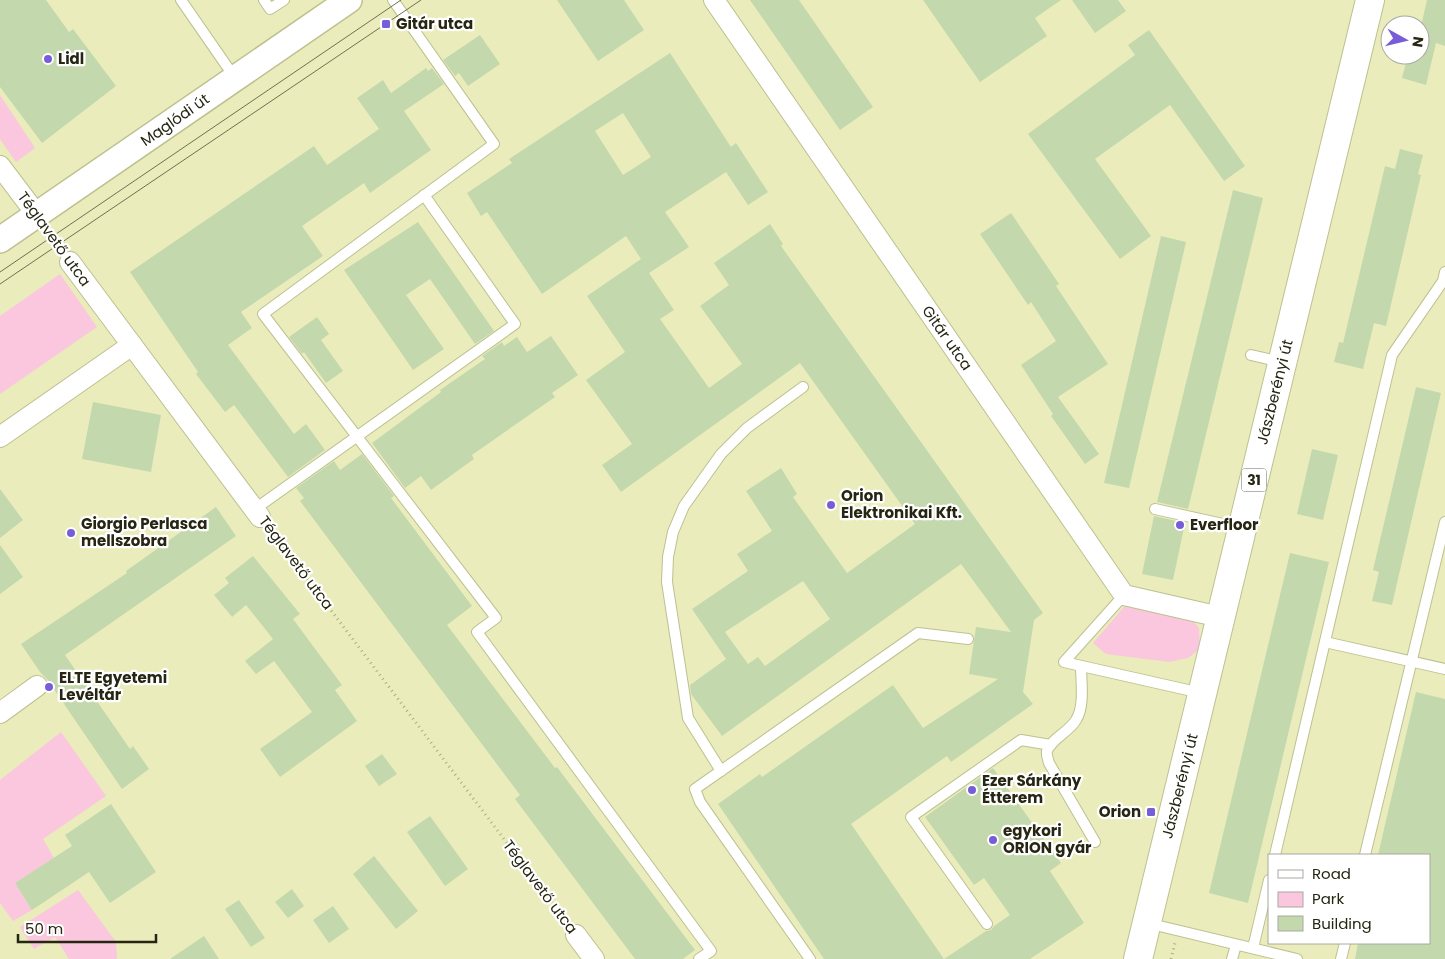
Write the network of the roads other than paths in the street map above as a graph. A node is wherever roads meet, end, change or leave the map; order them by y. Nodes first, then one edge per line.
1 (181, 0) edge
2 (264, 0) edge
3 (284, 0) edge
4 (349, 0) edge
5 (393, 0) edge
6 (714, 0) edge
7 (1370, 0) edge
8 (235, 78) junction
9 (2, 173) edge
10 (424, 196) junction
11 (37, 215) junction
12 (0, 240) edge
13 (70, 262) road end
14 (1444, 278) edge
15 (132, 345) junction
16 (1251, 355) dead end
17 (1282, 362) junction
18 (803, 387) dead end
19 (0, 436) edge
20 (357, 436) junction
21 (1155, 509) dead end
22 (258, 513) joint
23 (1445, 522) edge
24 (1242, 529) junction
25 (1124, 595) junction
26 (1220, 617) junction
27 (968, 639) dead end
28 (1325, 642) junction
29 (1412, 662) junction
30 (1081, 666) junction
31 (1445, 669) edge
32 (37, 686) dead end
33 (1202, 693) junction
34 (0, 713) edge
35 (1051, 745) junction
36 (721, 771) junction
37 (1095, 842) dead end
38 (1275, 854) edge
39 (1365, 854) edge
40 (1268, 884) edge
41 (1146, 923) junction
42 (987, 924) dead end
43 (576, 935) road end
44 (1344, 944) edge
45 (1236, 945) junction
46 (1253, 948) junction
47 (594, 959) edge
48 (699, 959) edge
49 (810, 959) edge
50 (1138, 959) edge
51 (1232, 959) edge
52 (1297, 959) edge
53 (1341, 959) edge

1 - 8 lane
2 - 3 lane
4 - 8 street, Maglódi út
5 - 10 lane
6 - 25 street, Gitár utca
7 - 17 main road, Jászberényi út / 31
8 - 11 street, Maglódi út
9 - 11 street, Téglavető utca
10 - 20 lane
10 - 20 lane
11 - 12 street, Maglódi út
13 - 15 street, Téglavető utca
14 - 28 lane
15 - 19 street
15 - 22 street, Téglavető utca
16 - 17 lane
17 - 24 main road, Jászberényi út / 31
18 - 36 lane
20 - 22 lane
20 - 48 lane
21 - 24 lane
23 - 29 lane
24 - 26 main road, Jászberényi út / 31
25 - 26 street
25 - 30 lane
26 - 33 main road, Jászberényi út / 31
27 - 36 lane
28 - 29 lane
28 - 38 lane
29 - 31 lane
29 - 39 lane
30 - 33 lane
30 - 35 lane
32 - 34 street
33 - 41 main road, Jászberényi út / 31
35 - 37 lane
35 - 42 lane
36 - 49 lane
40 - 46 lane
41 - 45 lane
41 - 50 main road, Jászberényi út / 31
43 - 47 street, Téglavető utca
44 - 53 lane
45 - 46 lane
45 - 51 lane
46 - 52 lane

